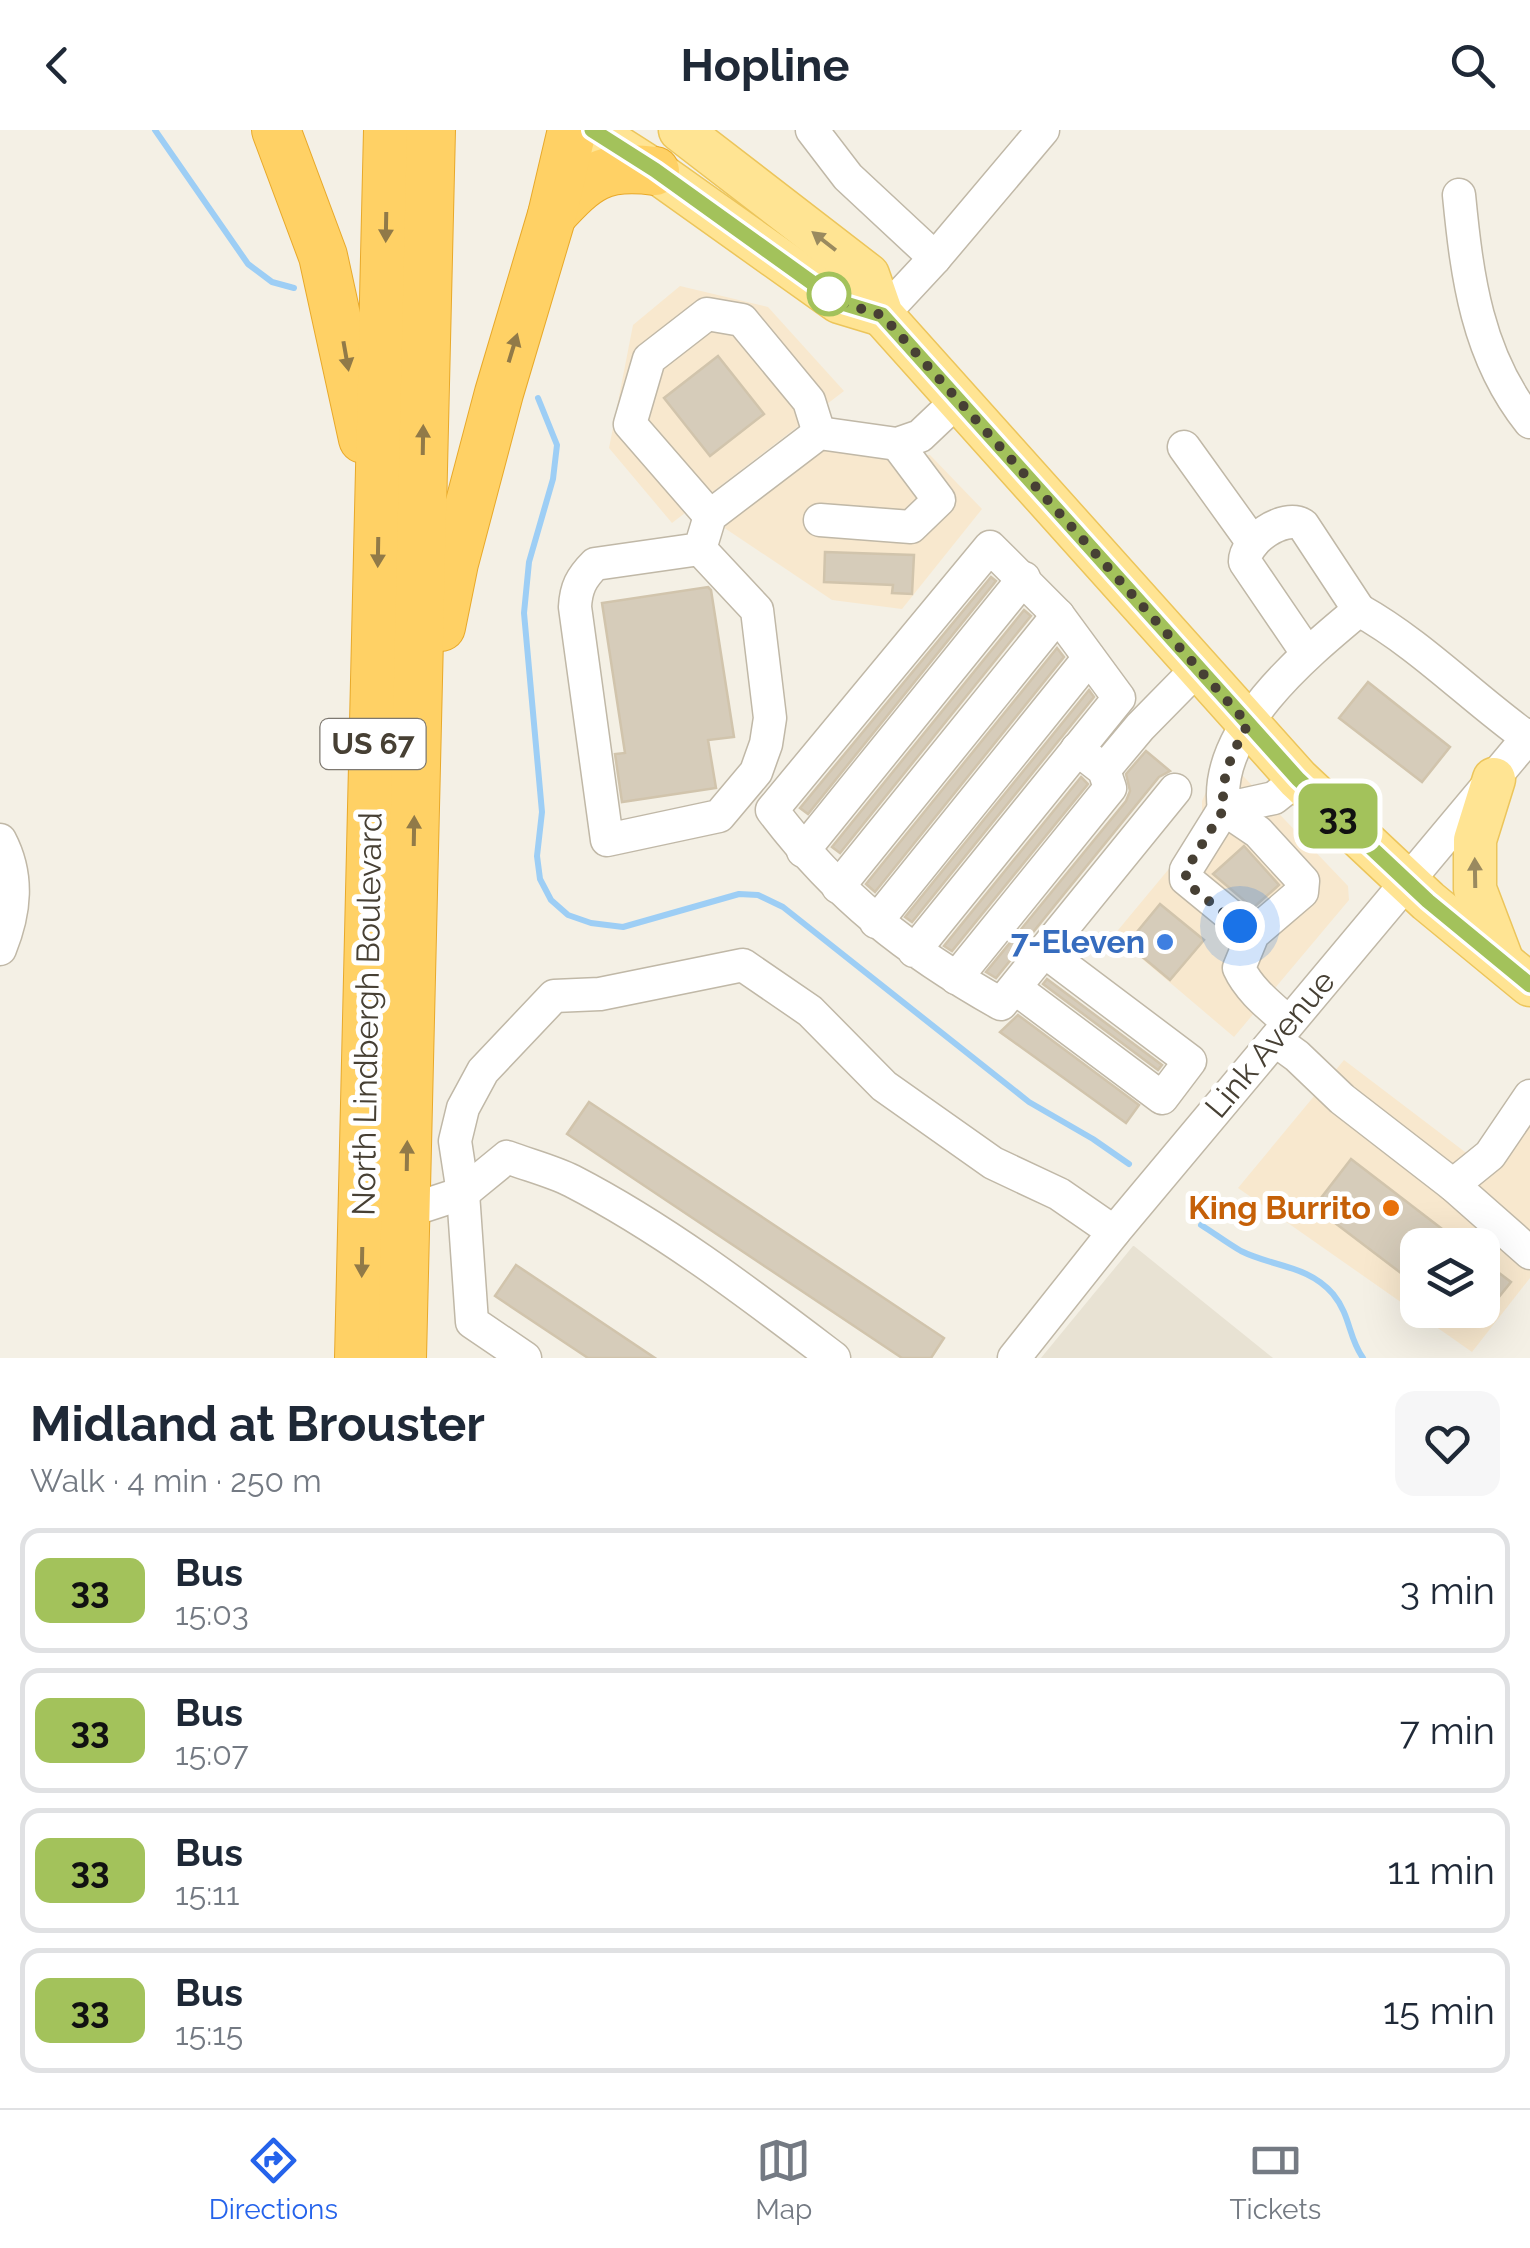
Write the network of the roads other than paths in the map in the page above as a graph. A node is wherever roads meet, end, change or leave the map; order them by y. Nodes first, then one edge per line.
1 (276, 130) edge
2 (388, 130) edge
3 (431, 130) edge
4 (572, 130) edge
5 (591, 130) edge
6 (680, 130) edge
7 (812, 130) edge
8 (1043, 130) edge
9 (655, 170) junction
10 (1459, 195) dead end
11 (552, 215) junction
12 (935, 258) junction
13 (882, 315) junction
14 (958, 400) junction
15 (1530, 422) edge
16 (818, 433) junction
17 (897, 444) junction
18 (1184, 447) dead end
19 (379, 502) junction
20 (710, 516) junction
21 (820, 520) dead end
22 (1253, 543) junction
23 (700, 550) junction
24 (1024, 578) junction
25 (1359, 610) junction
26 (1058, 615) junction
27 (1307, 653) junction
28 (1089, 658) junction
29 (1198, 668) junction
30 (417, 712) junction
31 (1248, 724) junction
32 (1529, 736) edge
33 (1078, 749) junction
34 (1104, 770) junction
35 (1298, 779) junction
36 (1494, 779) junction
37 (1175, 790) dead end
38 (1224, 809) junction
39 (0, 840) edge
40 (803, 850) junction
41 (1406, 881) junction
42 (838, 887) junction
43 (876, 922) junction
44 (1253, 934) junction
45 (0, 949) edge
46 (914, 951) junction
47 (1044, 951) junction
48 (1517, 975) edge
49 (956, 978) junction
50 (1014, 988) junction
51 (1282, 1031) junction
52 (1530, 1096) edge
53 (1453, 1186) junction
54 (463, 1193) junction
55 (405, 1212) junction
56 (1114, 1232) junction
57 (1530, 1253) edge
58 (359, 1358) edge
59 (402, 1358) edge
60 (525, 1358) edge
61 (834, 1358) edge
62 (1014, 1358) edge

1 -> 19 highway
2 -> 19 highway, North Lindbergh Boulevard / US 67
30 -> 3 highway, North Lindbergh Boulevard / US 67
4 - 11 highway
5 - 9 main road
13 -> 6 main road
7 - 12 street
8 - 12 street
9 - 11 highway
9 - 13 main road
10 - 15 street
30 -> 11 highway
12 - 13 street
13 - 14 main road
14 - 17 street
14 - 29 main road
16 - 17 street
16 - 20 street
16 - 20 street
17 - 21 street
18 - 22 street
19 -> 58 highway, North Lindbergh Boulevard / US 67
20 - 23 street
22 - 25 street
22 - 27 street
23 - 23 street
24 - 26 street
24 - 40 street
24 - 40 street
25 - 27 street
25 - 32 street
26 - 28 street
26 - 42 street
27 - 31 street
28 - 33 street
28 - 43 street
29 - 31 main road
29 - 34 street
55 -> 30 highway, North Lindbergh Boulevard / US 67
31 - 35 main road
31 - 38 street
32 - 36 street, Link Avenue
33 - 34 street
33 - 46 street
34 - 49 street
35 - 38 street
35 - 41 main road
36 - 41 street, Link Avenue
48 -> 36 main road
37 - 47 street
38 - 44 street
38 - 44 street
39 - 45 street
40 - 42 street
41 - 48 main road
41 - 51 street, Link Avenue
42 - 43 street
43 - 46 street
44 - 51 street
46 - 49 street
47 - 50 street
47 - 50 street
49 - 50 street
51 - 53 street
51 - 56 street, Link Avenue
52 - 53 street
53 - 57 street
54 - 55 street
54 - 56 street
54 - 60 street
54 - 61 street
55 - 59 highway, North Lindbergh Boulevard / US 67
56 - 62 street, Link Avenue

